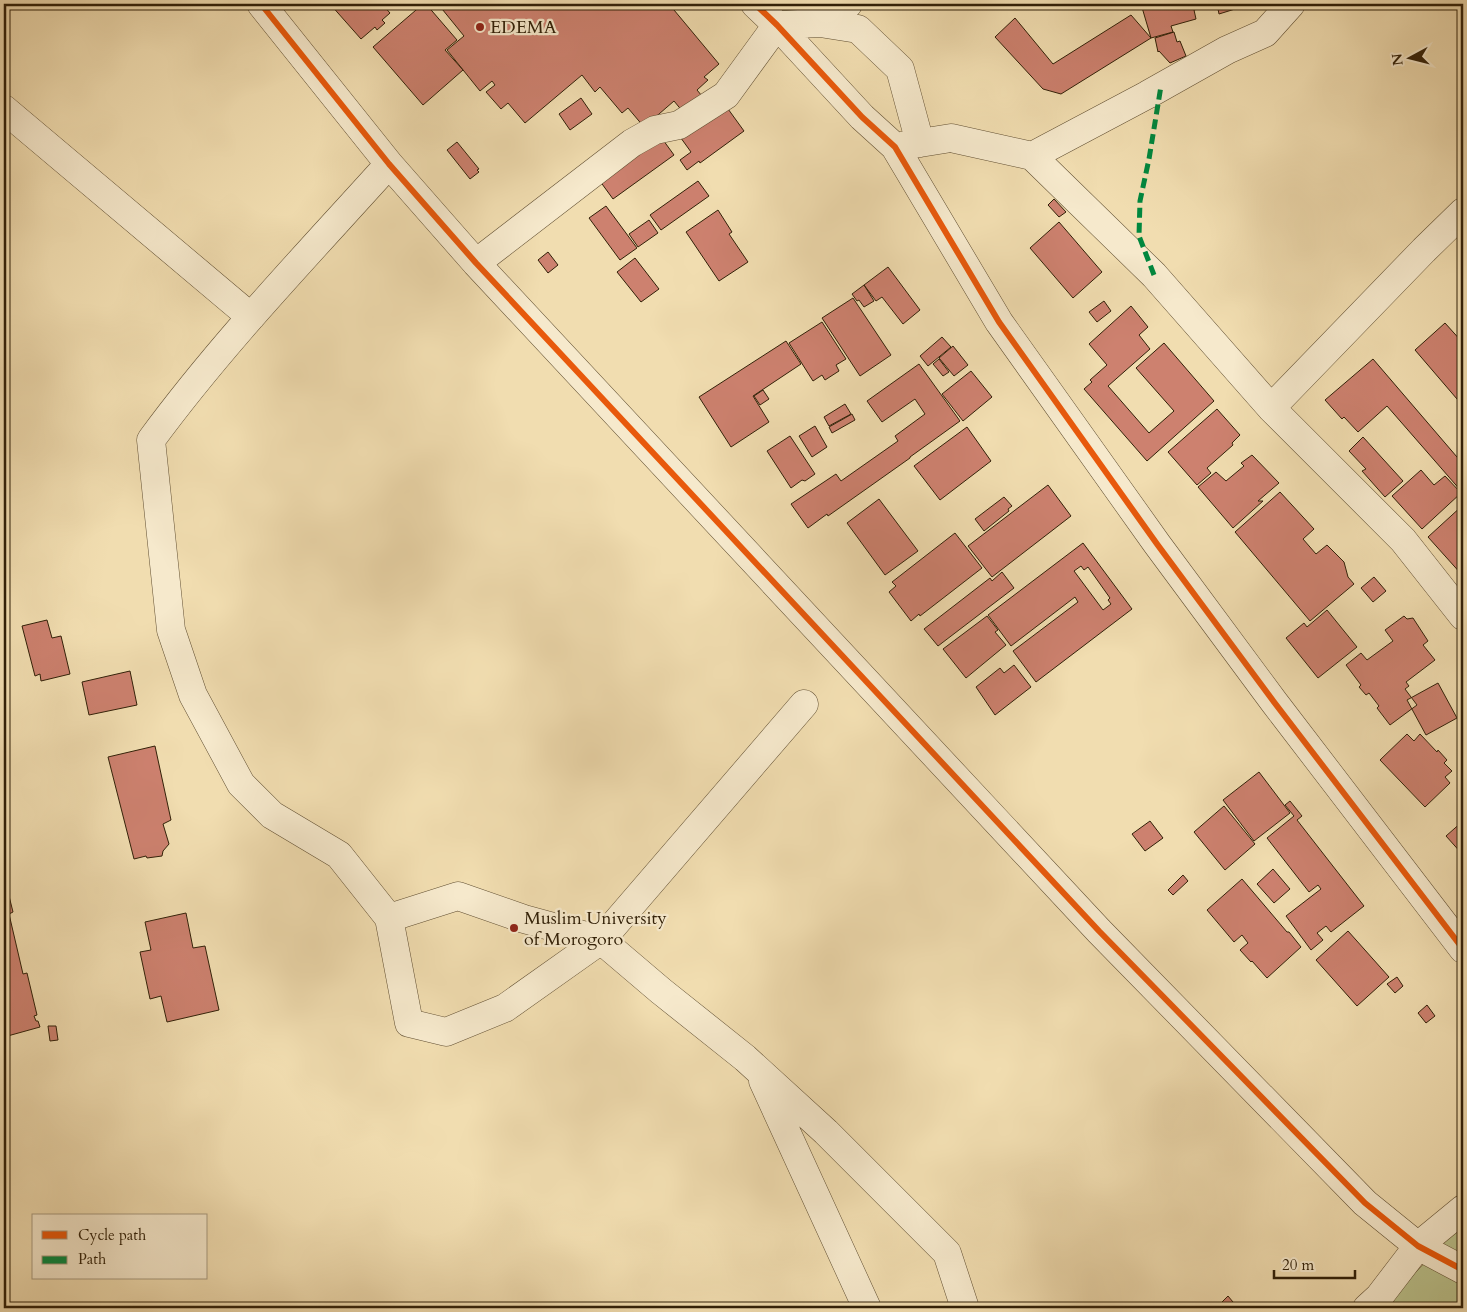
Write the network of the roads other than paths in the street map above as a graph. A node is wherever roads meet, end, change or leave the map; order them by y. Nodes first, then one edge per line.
1 (261, 4) edge
2 (755, 4) edge
3 (848, 4) edge
4 (1291, 4) edge
5 (820, 23) junction
6 (777, 24) junction
7 (4, 109) edge
8 (907, 145) junction
9 (1032, 156) junction
10 (389, 164) junction
11 (1463, 212) edge
12 (476, 263) junction
13 (250, 317) junction
14 (1271, 408) junction
15 (1463, 616) edge
16 (804, 704) dead end
17 (389, 918) junction
18 (601, 940) junction
19 (1463, 949) edge
20 (758, 1070) junction
21 (1463, 1209) edge
22 (1418, 1246) junction
23 (1463, 1270) edge
24 (1378, 1305) edge
25 (867, 1308) edge
26 (965, 1308) edge

1 - 10 street
2 - 6 street
3 - 5 street
4 - 9 street
5 - 6 street
5 - 8 street
6 - 8 street
6 - 12 street
7 - 13 street
8 - 9 street
8 - 19 street
9 - 14 street
10 - 12 street
10 - 13 street
11 - 14 street
12 - 22 street
13 - 17 street
14 - 15 street
16 - 18 street
17 - 18 street
17 - 18 street
18 - 20 street
20 - 25 street
20 - 26 street
21 - 22 street
22 - 23 street
22 - 24 street

